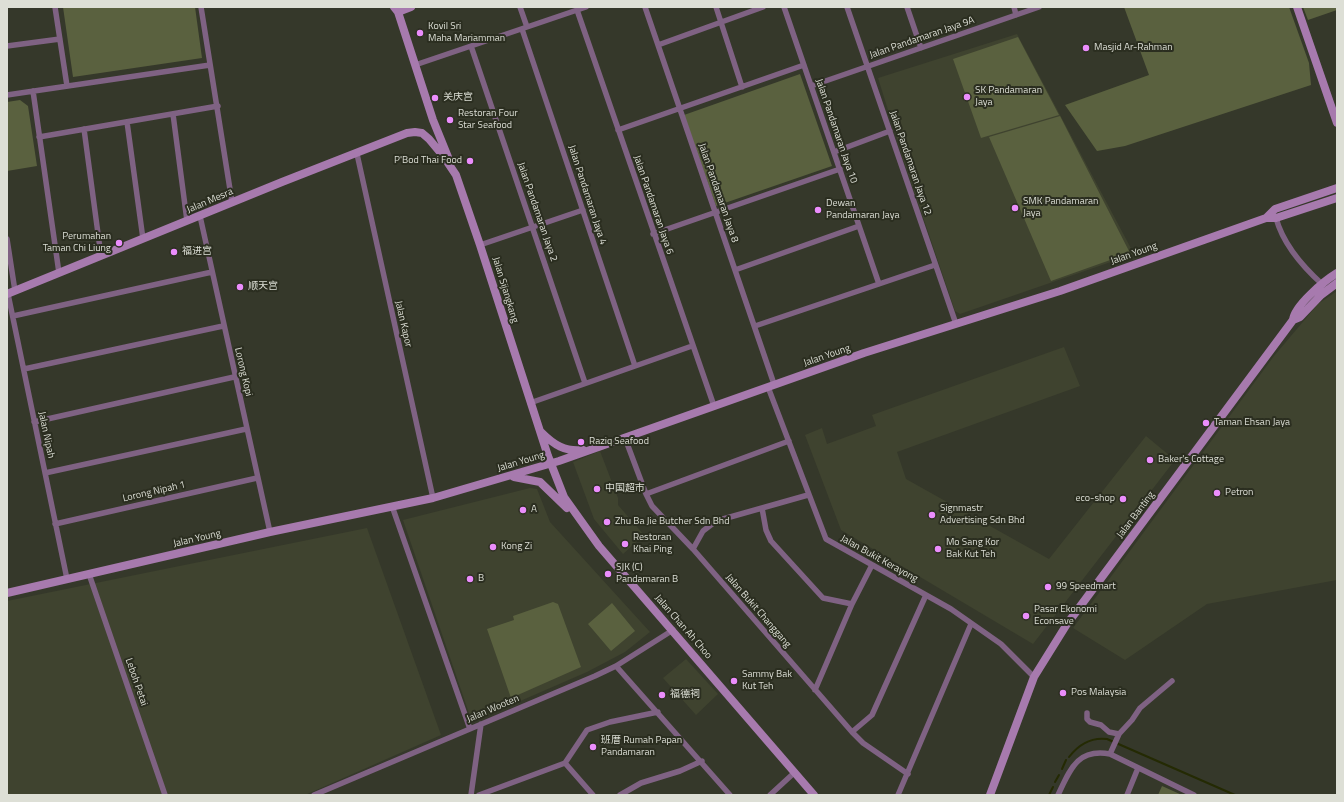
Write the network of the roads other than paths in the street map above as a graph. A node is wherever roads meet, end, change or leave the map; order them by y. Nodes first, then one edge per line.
1 (55, 7) edge
2 (201, 7) edge
3 (520, 7) edge
4 (586, 7) edge
5 (645, 7) edge
6 (716, 7) edge
7 (763, 7) edge
8 (784, 7) edge
9 (847, 7) edge
10 (907, 7) edge
11 (1014, 7) edge
12 (1039, 7) edge
13 (1297, 7) edge
14 (403, 8) edge
15 (577, 10) junction
16 (1016, 15) junction
17 (720, 22) junction
18 (525, 28) junction
19 (60, 38) junction
20 (658, 45) junction
21 (7, 46) edge
22 (471, 46) junction
23 (920, 48) junction
24 (210, 65) junction
25 (415, 65) junction
26 (804, 65) junction
27 (868, 66) junction
28 (67, 86) junction
29 (811, 86) junction
30 (742, 87) junction
31 (33, 91) junction
32 (7, 95) edge
33 (218, 106) junction
34 (680, 109) junction
35 (173, 114) junction
36 (127, 122) junction
37 (1337, 123) edge
38 (84, 129) junction
39 (618, 130) junction
40 (890, 131) junction
41 (422, 133) joint
42 (39, 137) junction
43 (834, 152) junction
44 (357, 154) junction
45 (452, 167) junction
46 (840, 169) junction
47 (1337, 188) edge
48 (1337, 198) edge
49 (232, 202) junction
50 (583, 210) junction
51 (716, 212) junction
52 (200, 216) junction
53 (1266, 218) junction
54 (1276, 218) junction
55 (187, 221) junction
56 (859, 226) junction
57 (532, 227) junction
58 (653, 234) junction
59 (7, 239) edge
60 (143, 239) junction
61 (480, 245) junction
62 (101, 256) junction
63 (935, 265) junction
64 (735, 270) junction
65 (212, 272) junction
66 (1337, 273) edge
67 (59, 274) junction
68 (1337, 283) edge
69 (879, 284) junction
70 (1323, 285) junction
71 (10, 293) edge
72 (13, 316) junction
73 (1293, 320) junction
74 (956, 324) junction
75 (223, 326) junction
76 (754, 326) junction
77 (692, 346) junction
78 (635, 366) junction
79 (24, 369) junction
80 (234, 377) junction
81 (585, 384) junction
82 (771, 386) junction
83 (530, 403) junction
84 (714, 406) junction
85 (34, 422) junction
86 (246, 429) junction
87 (539, 430) junction
88 (624, 438) junction
89 (789, 441) junction
90 (591, 450) junction
91 (550, 464) junction
92 (45, 473) junction
93 (512, 476) junction
94 (258, 478) junction
95 (646, 494) junction
96 (808, 496) junction
97 (433, 498) junction
98 (392, 506) junction
99 (762, 508) junction
100 (55, 524) junction
101 (584, 525) junction
102 (270, 532) junction
103 (693, 549) junction
104 (872, 565) junction
105 (89, 574) junction
106 (66, 579) junction
107 (7, 593) edge
108 (926, 595) junction
109 (852, 604) junction
110 (971, 624) junction
111 (673, 630) junction
112 (616, 666) junction
113 (1034, 677) junction
114 (1172, 681) dead end
115 (815, 690) junction
116 (658, 712) junction
117 (1087, 713) dead end
118 (481, 724) junction
119 (470, 728) junction
120 (852, 732) junction
121 (1118, 736) junction
122 (1110, 754) junction
123 (702, 761) junction
124 (565, 763) junction
125 (1138, 768) junction
126 (795, 772) junction
127 (908, 774) junction
128 (321, 793) edge
129 (165, 795) edge
130 (314, 795) edge
131 (471, 795) edge
132 (479, 795) edge
133 (593, 795) edge
134 (620, 795) edge
135 (730, 795) edge
136 (770, 795) edge
137 (814, 795) edge
138 (898, 795) edge
139 (990, 795) edge
140 (1058, 795) edge
141 (1127, 795) edge
142 (1194, 795) edge

1 - 19 street
2 - 24 street
3 - 18 street, Jalan Pandamaran Jaya 4
4 - 15 street
5 - 20 street, Jalan Pandamaran Jaya 8
6 - 17 street
7 - 17 street
8 - 26 street, Jalan Pandamaran Jaya 10
9 - 27 street, Jalan Pandamaran Jaya 12
10 - 23 street
11 - 16 street
12 - 16 street, Jalan Pandamaran Jaya 9A
13 - 37 main road
14 - 25 main road
15 - 18 street
15 - 39 street, Jalan Pandamaran Jaya 6
16 - 23 street, Jalan Pandamaran Jaya 9A
17 - 20 street
17 - 30 street
18 - 22 street
18 - 50 street, Jalan Pandamaran Jaya 4
19 - 21 street
19 - 28 street
20 - 34 street, Jalan Pandamaran Jaya 8
22 - 25 street
22 - 57 street, Jalan Pandamaran Jaya 2
23 - 27 street, Jalan Pandamaran Jaya 9A
24 - 28 street
24 - 33 street
25 - 45 main road
26 - 29 street, Jalan Pandamaran Jaya 10
26 - 30 street
27 - 29 street, Jalan Pandamaran Jaya 9A
27 - 40 street, Jalan Pandamaran Jaya 12
28 - 31 street
29 - 43 street, Jalan Pandamaran Jaya 10
30 - 34 street
31 - 32 street
31 - 42 street
33 - 35 street
33 - 49 street
34 - 39 street
34 - 51 street, Jalan Pandamaran Jaya 8
35 - 36 street
35 - 55 street
36 - 38 street
36 - 60 street
38 - 42 street
38 - 62 street
39 - 58 street, Jalan Pandamaran Jaya 6
40 - 43 street
40 - 63 street, Jalan Pandamaran Jaya 12
41 - 44 main road, Jalan Mesra
41 - 45 main road, Jalan Sijangkang
42 - 67 street
43 - 46 street, Jalan Pandamaran Jaya 10
44 - 49 main road, Jalan Mesra
44 - 97 street, Jalan Kapor
45 - 61 main road, Jalan Sijangkang
46 - 51 street
46 - 56 street, Jalan Pandamaran Jaya 10
47 - 53 main road, Jalan Young
48 - 54 main road, Jalan Young
49 - 52 main road, Jalan Mesra
50 - 57 street
50 - 78 street, Jalan Pandamaran Jaya 4
51 - 58 street
51 - 64 street, Jalan Pandamaran Jaya 8
52 - 55 main road, Jalan Mesra
52 - 65 street, Lorong Kopi
53 - 54 main road, Jalan Young
53 - 74 main road, Jalan Young
54 - 70 street
55 - 60 main road, Jalan Mesra
56 - 64 street
56 - 69 street, Jalan Pandamaran Jaya 10
57 - 61 street
57 - 81 street, Jalan Pandamaran Jaya 2
58 - 77 street, Jalan Pandamaran Jaya 6
59 - 71 street, Jalan Nipah
60 - 62 main road, Jalan Mesra
61 - 83 main road, Jalan Sijangkang
62 - 67 main road, Jalan Mesra
63 - 69 street
63 - 74 street, Jalan Pandamaran Jaya 12
64 - 76 street, Jalan Pandamaran Jaya 8
65 - 72 street
65 - 75 street, Lorong Kopi
66 - 70 main road, Jalan Banting
67 - 71 main road, Jalan Mesra
68 - 73 main road
69 - 76 street
70 - 73 main road, Jalan Banting
71 - 72 street, Jalan Nipah
72 - 79 street, Jalan Nipah
73 - 113 main road, Jalan Banting
74 - 82 main road, Jalan Young
75 - 79 street
75 - 80 street, Lorong Kopi
76 - 82 street, Jalan Pandamaran Jaya 8
77 - 78 street
77 - 84 street, Jalan Pandamaran Jaya 6
78 - 81 street
79 - 85 street, Jalan Nipah
80 - 85 street
80 - 86 street, Lorong Kopi
81 - 83 street
82 - 84 main road, Jalan Young
82 - 89 street, Jalan Bukit Kerayong
83 - 87 main road, Jalan Sijangkang
84 - 88 main road, Jalan Young
85 - 92 street, Jalan Nipah
86 - 92 street
86 - 94 street, Lorong Kopi
87 - 90 main road
87 - 91 main road, Jalan Sijangkang
88 - 90 main road, Jalan Young
88 - 95 street, Jalan Bukit Changgang
89 - 95 street
89 - 96 street, Jalan Bukit Kerayong
90 - 91 main road, Jalan Young
91 - 93 main road, Jalan Young
91 - 101 main road, Jalan Chan Ah Choo
92 - 100 street, Jalan Nipah
93 - 97 main road, Jalan Young
93 - 101 main road
94 - 100 street, Lorong Nipah 1
94 - 102 street, Lorong Kopi
95 - 103 street, Jalan Bukit Changgang
96 - 99 street
96 - 104 street, Jalan Bukit Kerayong
97 - 98 main road, Jalan Young
98 - 102 main road, Jalan Young
98 - 119 street
99 - 103 street
99 - 109 street
100 - 106 street, Jalan Nipah
101 - 111 main road, Jalan Chan Ah Choo
102 - 105 main road, Jalan Young
103 - 115 street, Jalan Bukit Changgang
104 - 108 street, Jalan Bukit Kerayong
104 - 109 street
105 - 106 main road, Jalan Young
105 - 129 street, Leboh Petai
106 - 107 main road, Jalan Young
108 - 110 street, Jalan Bukit Kerayong
108 - 120 street
109 - 115 street
110 - 113 street, Jalan Bukit Kerayong
110 - 127 street
111 - 112 street, Jalan Wooten
111 - 126 main road, Jalan Chan Ah Choo
112 - 116 street
112 - 118 street, Jalan Wooten
113 - 139 main road, Jalan Banting
114 - 121 street
115 - 120 street, Jalan Bukit Changgang
116 - 123 street
116 - 124 street
117 - 121 street
118 - 119 street, Jalan Wooten
118 - 131 street
119 - 128 street, Jalan Wooten
120 - 127 street, Jalan Bukit Changgang
121 - 122 street
122 - 125 street
122 - 140 street
123 - 134 street
123 - 135 street
124 - 132 street
124 - 133 street
125 - 141 street
125 - 142 street
126 - 136 street
126 - 137 main road, Jalan Chan Ah Choo
127 - 138 street
128 - 130 street, Jalan Wooten

